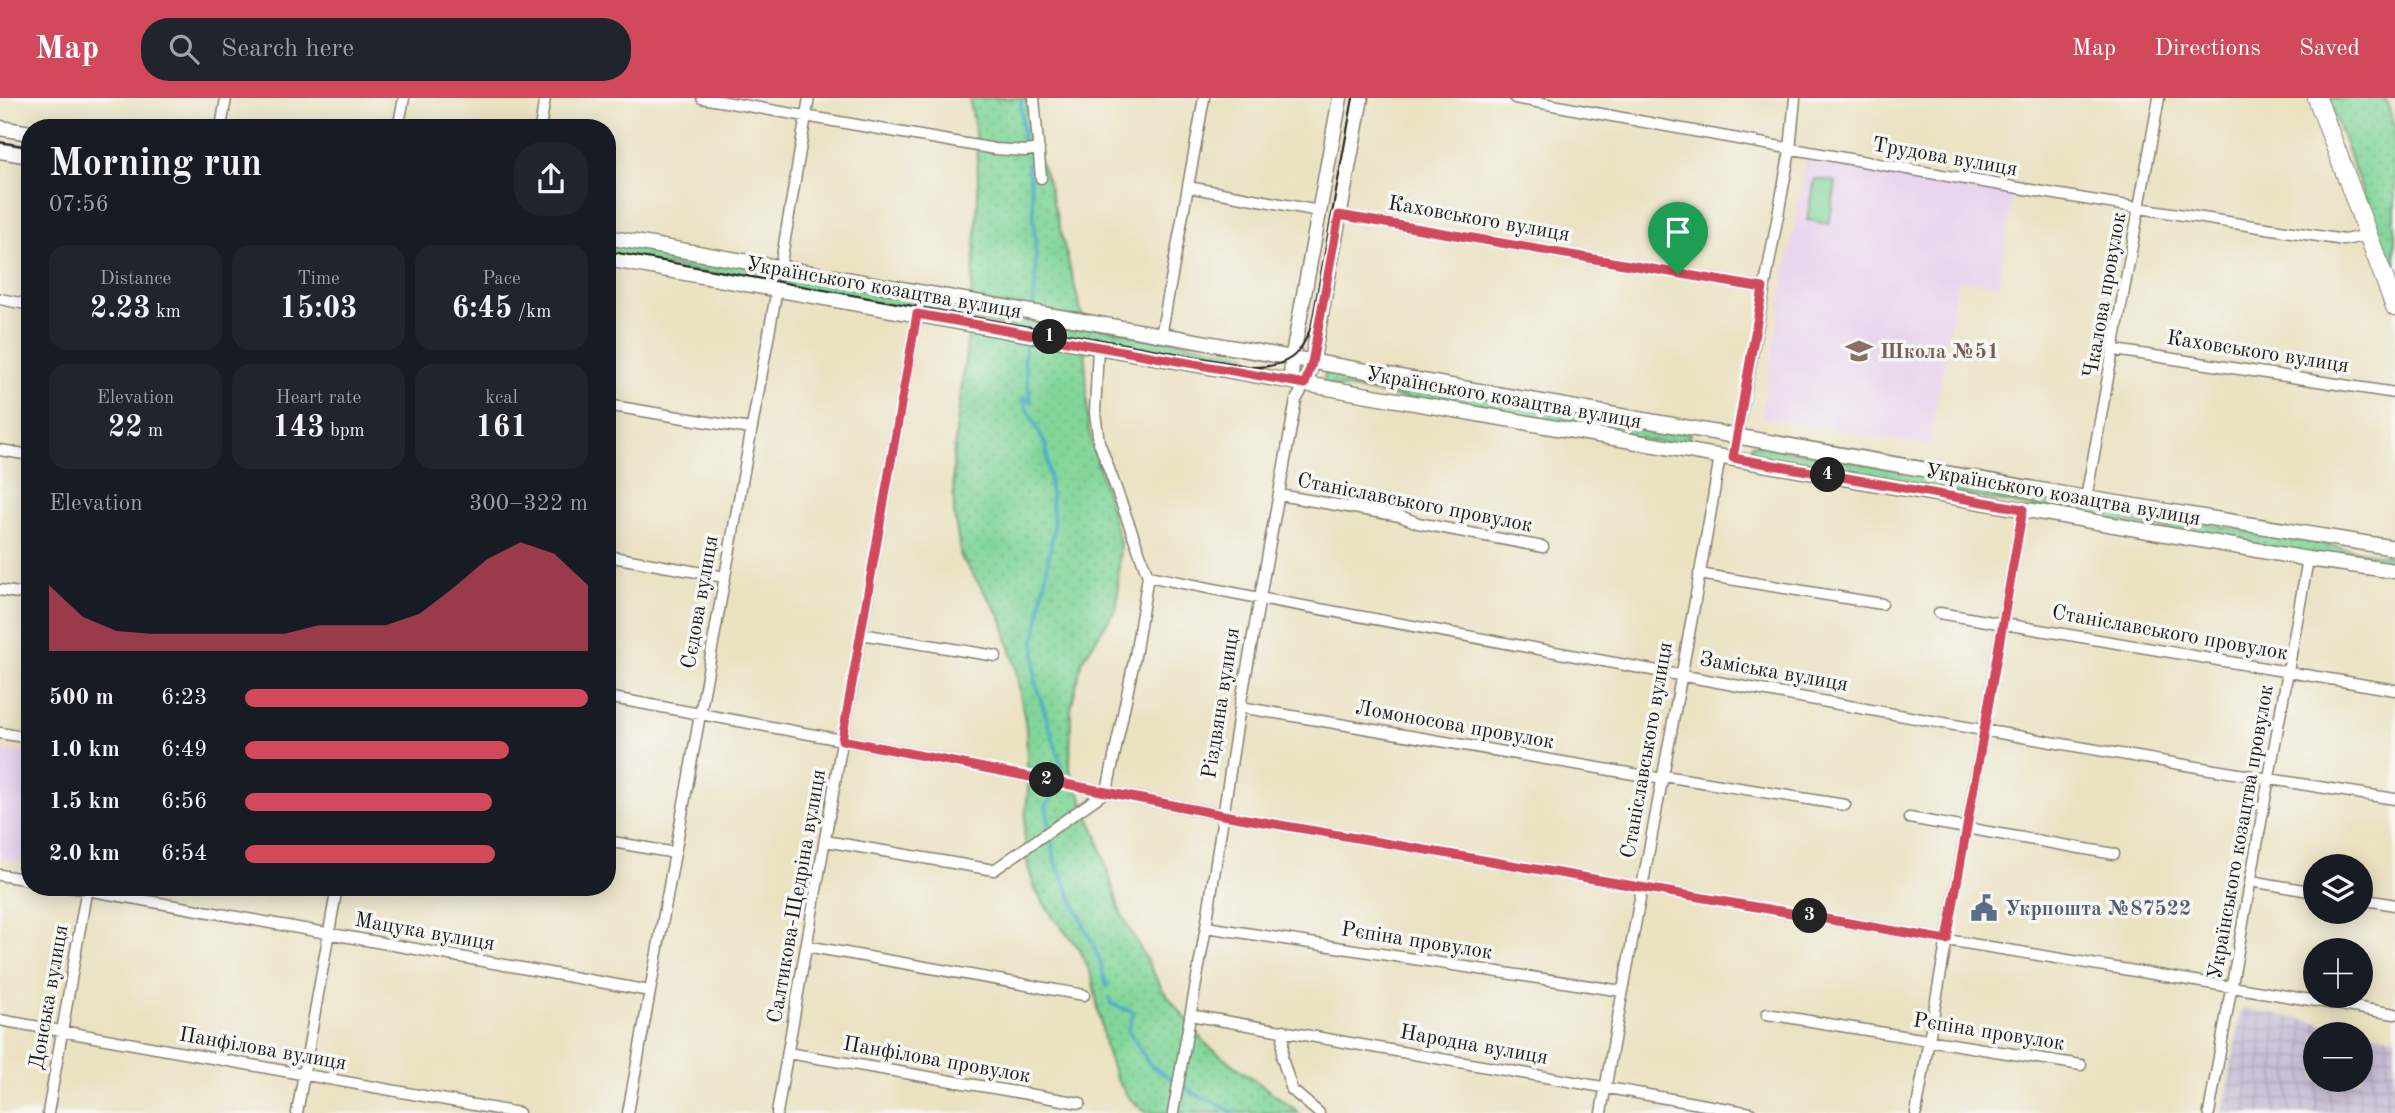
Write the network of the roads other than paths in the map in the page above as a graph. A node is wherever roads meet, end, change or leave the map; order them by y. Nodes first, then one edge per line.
1 (226, 98) edge
2 (404, 98) edge
3 (545, 98) edge
4 (702, 98) edge
5 (809, 98) edge
6 (1034, 98) edge
7 (1204, 98) edge
8 (1340, 98) edge
9 (1361, 98) edge
10 (1515, 98) edge
11 (1795, 98) edge
12 (2159, 98) edge
13 (2317, 98) edge
14 (806, 116) junction
15 (222, 119) edge
16 (400, 119) edge
17 (542, 119) edge
18 (0, 128) edge
19 (21, 132) edge
20 (1039, 149) junction
21 (1790, 149) junction
22 (0, 151) edge
23 (21, 154) edge
24 (1041, 178) dead end
25 (1188, 187) junction
26 (2139, 209) junction
27 (1319, 211) junction
28 (1339, 215) junction
29 (2369, 235) junction
30 (616, 239) edge
31 (616, 260) edge
32 (780, 268) junction
33 (1763, 288) junction
34 (777, 289) junction
35 (0, 299) edge
36 (21, 303) edge
37 (2395, 306) edge
38 (917, 314) junction
39 (1161, 336) junction
40 (1097, 346) junction
41 (2115, 350) junction
42 (1292, 360) junction
43 (1312, 363) junction
44 (1298, 382) junction
45 (2395, 393) edge
46 (616, 407) edge
47 (750, 429) junction
48 (1730, 436) junction
49 (0, 450) edge
50 (21, 454) edge
51 (1726, 457) junction
52 (1279, 495) junction
53 (2086, 498) junction
54 (2023, 509) junction
55 (1543, 547) dead end
56 (2395, 548) edge
57 (616, 558) edge
58 (2308, 559) junction
59 (2395, 571) edge
60 (1699, 574) junction
61 (1148, 576) junction
62 (725, 577) junction
63 (0, 590) edge
64 (21, 594) edge
65 (1259, 598) junction
66 (1882, 604) dead end
67 (1939, 613) dead end
68 (2003, 623) junction
69 (861, 634) junction
70 (996, 656) dead end
71 (2288, 672) junction
72 (1682, 674) junction
73 (2395, 690) edge
74 (616, 699) edge
75 (1240, 707) junction
76 (700, 713) junction
77 (1984, 729) junction
78 (0, 733) edge
79 (21, 736) edge
80 (842, 740) junction
81 (1664, 777) junction
82 (2269, 779) junction
83 (1107, 791) junction
84 (2395, 799) edge
85 (1845, 805) dead end
86 (1223, 815) junction
87 (1909, 818) dead end
88 (1967, 828) junction
89 (825, 841) junction
90 (616, 843) edge
91 (675, 853) junction
92 (2114, 853) dead end
93 (0, 875) edge
94 (21, 878) edge
95 (2251, 881) junction
96 (1643, 886) junction
97 (2303, 890) edge
98 (86, 896) edge
99 (126, 896) edge
100 (335, 896) edge
101 (2373, 902) edge
102 (2395, 905) edge
103 (1206, 927) junction
104 (329, 933) junction
105 (1947, 940) junction
106 (806, 946) junction
107 (2232, 986) junction
108 (650, 990) junction
109 (1622, 991) junction
110 (1084, 995) dead end
111 (1767, 1014) dead end
112 (2395, 1014) edge
113 (1190, 1015) junction
114 (0, 1020) edge
115 (1284, 1030) junction
116 (62, 1031) junction
117 (1929, 1041) junction
118 (788, 1053) junction
119 (2081, 1065) dead end
120 (304, 1075) junction
121 (1605, 1087) junction
122 (1080, 1103) dead end
123 (48, 1113) edge
124 (297, 1113) edge
125 (519, 1113) edge
126 (628, 1113) edge
127 (777, 1113) edge
128 (1173, 1113) edge
129 (1319, 1113) edge
130 (1601, 1113) edge
131 (1751, 1113) edge
132 (1916, 1113) edge
133 (2209, 1113) edge

1 - 15 street
2 - 16 street
3 - 17 street
4 - 14 street
5 - 14 street, Сєдова вулиця
6 - 20 street
7 - 25 street
8 - 27 street, Різдвяна вулиця
9 - 28 street
10 - 21 street, Трудова вулиця
11 - 21 street, Станіславського вулиця
12 - 26 street, Чкалова провулок
13 - 29 highway
14 - 20 street
14 - 32 street, Сєдова вулиця
18 - 19 street
20 - 24 street
21 - 26 street, Трудова вулиця
21 - 33 street, Станіславського вулиця
22 - 23 street
25 - 27 street, Каховського вулиця
25 - 39 street
26 - 29 street, Трудова вулиця
26 - 41 street, Чкалова провулок
27 - 28 street, Каховського вулиця
27 - 42 street, Різдвяна вулиця
28 - 33 street, Каховського вулиця
28 - 43 street
29 - 37 highway
30 - 32 street, Українського козацтва вулиця
31 - 34 street, Українського козацтва вулиця
32 - 34 street, Сєдова вулиця
32 - 39 street, Українського козацтва вулиця
33 - 48 street, Станіславського вулиця
34 - 38 street, Українського козацтва вулиця
34 - 47 street, Сєдова вулиця
35 - 36 street
38 - 40 street, Українського козацтва вулиця
38 - 69 street, Салтикова-Щедріна вулиця
39 - 42 street, Українського козацтва вулиця
40 - 44 street, Українського козацтва вулиця
40 - 61 street
41 - 45 street, Каховського вулиця
41 - 53 street, Чкалова провулок
42 - 43 street, Українського козацтва вулиця
42 - 44 street, Різдвяна вулиця
43 - 44 street
43 - 48 street, Українського козацтва вулиця
44 - 51 street, Українського козацтва вулиця
44 - 52 street, Різдвяна вулиця
46 - 47 street
47 - 62 street, Сєдова вулиця
48 - 51 street, Станіславського вулиця
48 - 53 street, Українського козацтва вулиця
49 - 50 street
51 - 54 street, Українського козацтва вулиця
51 - 60 street, Станіславського вулиця
52 - 55 street, Станіславського провулок
52 - 65 street, Різдвяна вулиця
53 - 56 street, Українського козацтва вулиця
54 - 58 street, Українського козацтва вулиця
54 - 68 street
57 - 62 street
58 - 59 street, Українського козацтва вулиця
58 - 71 street, Українського козацтва провулок
60 - 66 street
60 - 72 street, Станіславського вулиця
61 - 65 street, Заміська вулиця
61 - 83 street
62 - 76 street, Сєдова вулиця
63 - 64 street
65 - 72 street, Заміська вулиця
65 - 75 street, Різдвяна вулиця
67 - 68 street, Станіславського провулок
68 - 71 street, Станіславського провулок
68 - 77 street
69 - 70 street
69 - 80 street, Салтикова-Щедріна вулиця
71 - 73 street, Станіславського провулок
71 - 82 street, Українського козацтва провулок
72 - 77 street, Заміська вулиця
72 - 81 street, Станіславського вулиця
74 - 76 street
75 - 81 street, Ломоносова провулок
75 - 86 street, Різдвяна вулиця
76 - 80 street
76 - 91 street, Сєдова вулиця
77 - 82 street, Заміська вулиця
77 - 88 street
78 - 79 street
80 - 83 street
80 - 89 street, Салтикова-Щедріна вулиця
81 - 85 street, Ломоносова провулок
81 - 96 street, Станіславського вулиця
82 - 84 street, Заміська вулиця
82 - 95 street, Українського козацтва провулок
83 - 86 street
83 - 89 street
86 - 96 street
86 - 103 street, Різдвяна вулиця
87 - 88 street
88 - 92 street
88 - 105 street
89 - 106 street, Салтикова-Щедріна вулиця
90 - 91 street
91 - 108 street, Сєдова вулиця
93 - 94 street
95 - 97 street
95 - 107 street, Українського козацтва провулок
96 - 105 street
96 - 109 street, Станіславського вулиця
98 - 116 street, Донська вулиця
99 - 104 street, Мацука вулиця
100 - 104 street
101 - 102 street
103 - 109 street, Рєпіна провулок
103 - 113 street, Різдвяна вулиця
104 - 108 street, Мацука вулиця
104 - 120 street
105 - 107 street
105 - 117 street
106 - 110 street
106 - 118 street, Салтикова-Щедріна вулиця
107 - 112 street
107 - 133 street, Українського козацтва провулок
108 - 126 street, Сєдова вулиця
109 - 121 street, Станіславського вулиця
111 - 117 street, Рєпіна провулок
113 - 115 street, Народна вулиця
113 - 128 street, Різдвяна вулиця
114 - 116 street, Панфілова вулиця
115 - 121 street, Народна вулиця
115 - 129 street
116 - 120 street, Панфілова вулиця
116 - 123 street, Донська вулиця
117 - 119 street, Рєпіна провулок
117 - 132 street
118 - 122 street, Панфілова провулок
118 - 127 street, Салтикова-Щедріна вулиця
120 - 124 street
120 - 125 street, Панфілова вулиця
121 - 130 street, Станіславського вулиця
121 - 131 street, Народна вулиця

